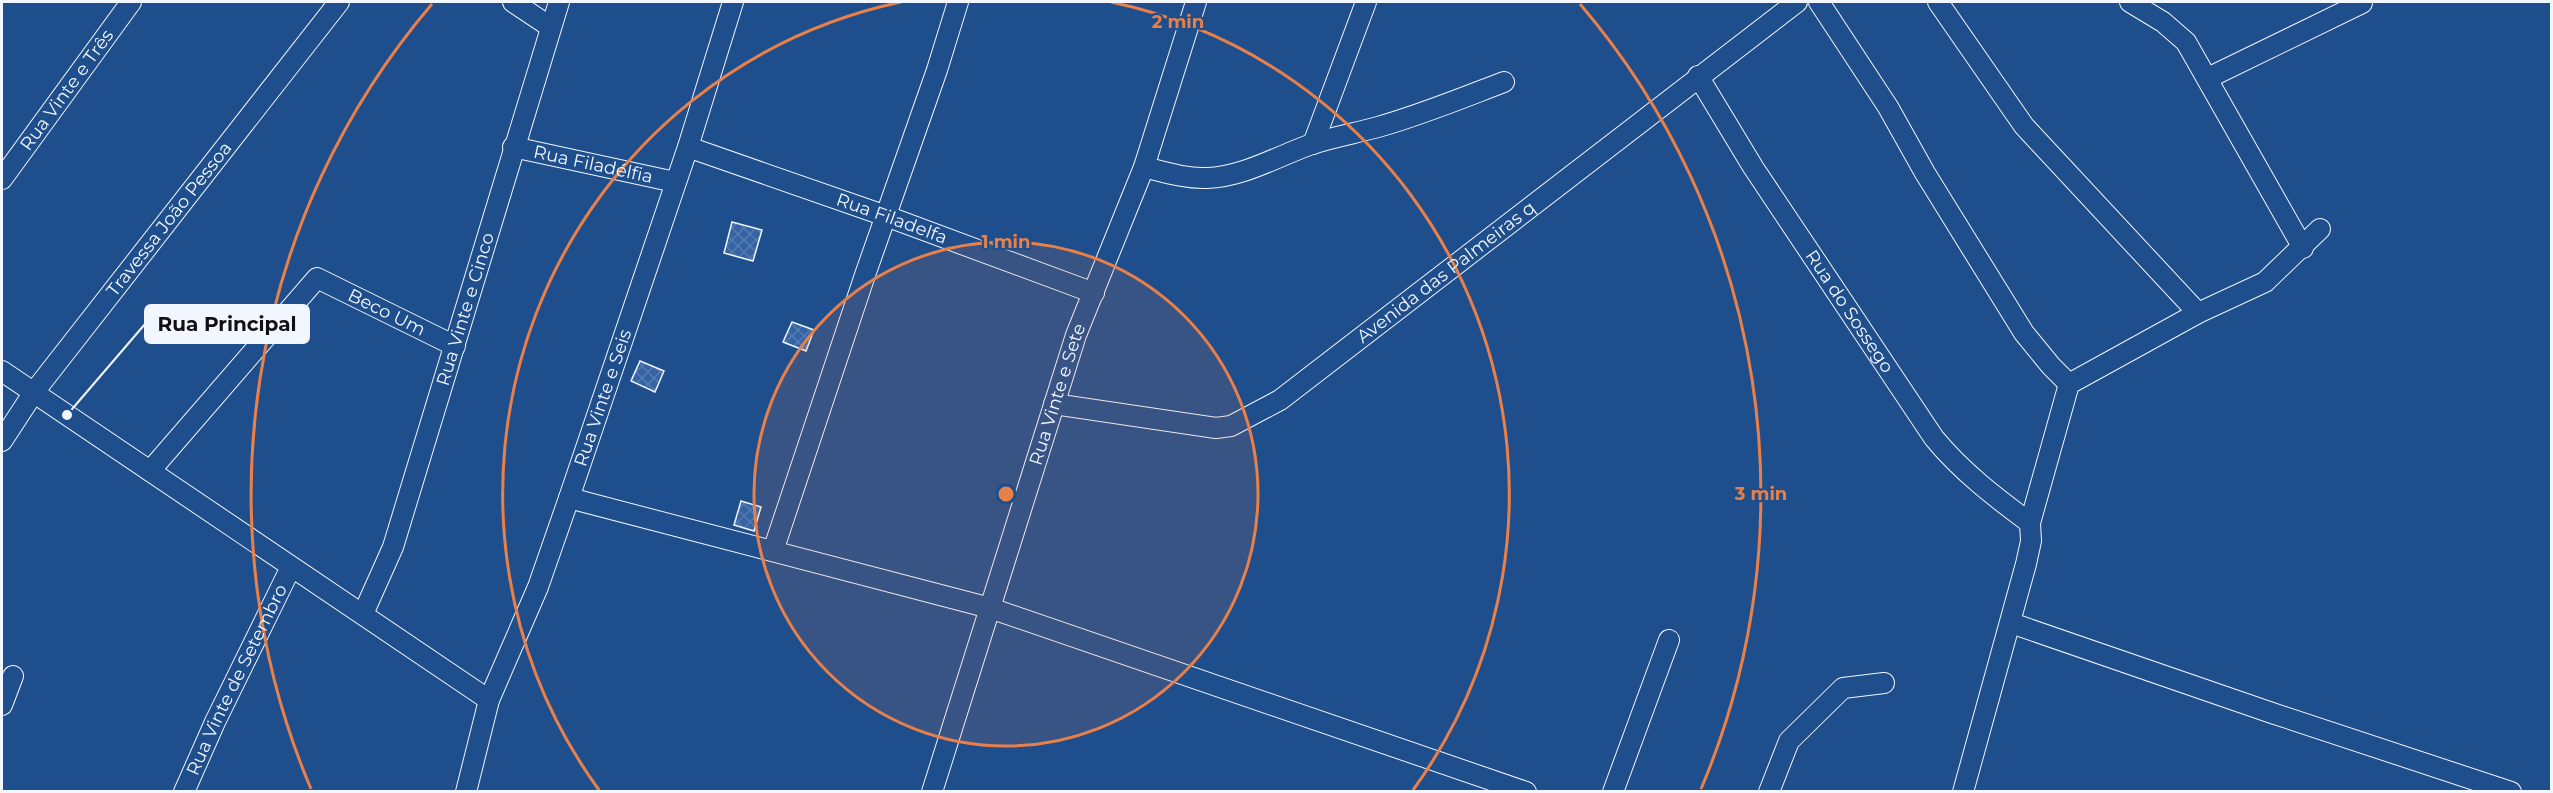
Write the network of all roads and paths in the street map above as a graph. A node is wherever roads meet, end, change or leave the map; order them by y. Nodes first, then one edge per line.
1 (131, 2) edge
2 (339, 2) edge
3 (513, 2) edge
4 (558, 2) edge
5 (733, 2) edge
6 (958, 2) edge
7 (1196, 2) edge
8 (1366, 2) edge
9 (1797, 2) edge
10 (1820, 2) edge
11 (1938, 2) edge
12 (2130, 2) edge
13 (2362, 3) edge
14 (549, 27) junction
15 (1698, 76) junction
16 (2208, 78) junction
17 (1504, 82) dead end
18 (1313, 144) junction
19 (513, 147) junction
20 (688, 147) junction
21 (1144, 167) junction
22 (2, 179) edge
23 (675, 182) junction
24 (886, 216) junction
25 (2320, 229) dead end
26 (2303, 248) junction
27 (1094, 293) junction
28 (2198, 313) junction
29 (455, 346) junction
30 (2, 371) edge
31 (2069, 384) junction
32 (34, 392) junction
33 (1054, 405) junction
34 (2, 441) edge
35 (150, 471) junction
36 (569, 498) junction
37 (2031, 523) junction
38 (773, 551) junction
39 (291, 567) junction
40 (990, 608) junction
41 (363, 614) junction
42 (2011, 623) junction
43 (1669, 640) dead end
44 (13, 676) dead end
45 (1884, 683) dead end
46 (489, 700) junction
47 (2, 705) edge
48 (1506, 789) edge
49 (1970, 790) edge
50 (184, 792) edge
51 (466, 792) edge
52 (932, 792) edge
53 (1526, 792) edge
54 (1613, 792) edge
55 (1769, 792) edge
56 (2511, 792) edge

1 - 22 street, Rua Vinte e Três
2 - 32 street, Travessa João Pessoa
3 - 14 street
4 - 14 street, Rua Vinte e Cinco
5 - 20 street, Rua Vinte e Seis
6 - 24 street
7 - 21 street, Rua Vinte e Sete
8 - 18 street
9 - 15 street, Avenida das Palmeiras q
10 - 31 street
11 - 28 street
12 - 16 street
13 - 16 street
14 - 19 street, Rua Vinte e Cinco
15 - 33 street, Avenida das Palmeiras q
15 - 37 street, Rua do Sossego
16 - 26 street
17 - 18 street
18 - 21 street
19 - 23 street, Rua Filadélfia
19 - 29 street, Rua Vinte e Cinco
20 - 23 street, Rua Vinte e Seis
20 - 24 street, Rua Filadelfa
21 - 27 street, Rua Vinte e Sete
23 - 36 street, Rua Vinte e Seis
24 - 27 street, Rua Filadelfa
24 - 38 street
25 - 26 street
26 - 28 street
27 - 33 street, Rua Vinte e Sete
28 - 31 street
29 - 35 street, Beco Um
29 - 41 street, Rua Vinte e Cinco
30 - 32 street
31 - 37 street
32 - 34 street, Travessa João Pessoa
32 - 35 street
33 - 40 street, Rua Vinte e Sete
35 - 39 street
36 - 38 street
36 - 46 street, Rua Vinte e Seis
37 - 42 street
38 - 40 street
39 - 41 street
39 - 50 street, Rua Vinte de Setembro
40 - 48 street
40 - 52 street, Rua Vinte e Sete
41 - 46 street
42 - 49 street
42 - 56 street
43 - 54 street
44 - 47 street
45 - 55 street
46 - 51 street, Rua Vinte e Seis
48 - 53 street

